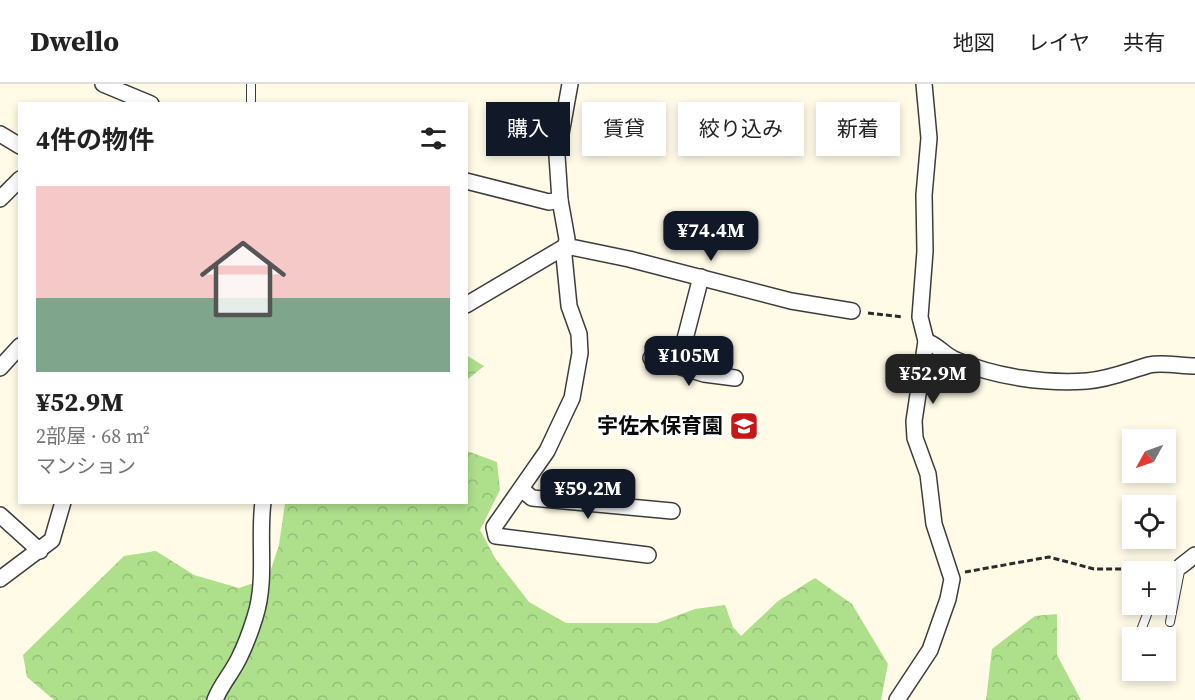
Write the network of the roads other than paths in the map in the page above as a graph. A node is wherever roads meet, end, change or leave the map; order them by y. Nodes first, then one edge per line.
1 (103, 84) edge
2 (252, 84) edge
3 (570, 84) edge
4 (924, 84) edge
5 (146, 102) edge
6 (251, 102) edge
7 (0, 134) edge
8 (18, 145) edge
9 (18, 181) edge
10 (468, 182) edge
11 (0, 200) edge
12 (560, 200) junction
13 (566, 246) junction
14 (701, 277) junction
15 (468, 304) edge
16 (852, 311) road end
17 (926, 340) junction
18 (18, 348) edge
19 (651, 358) dead end
20 (678, 366) junction
21 (1195, 366) edge
22 (0, 368) edge
23 (735, 378) dead end
24 (522, 489) junction
25 (62, 504) edge
26 (263, 504) edge
27 (672, 511) dead end
28 (0, 515) edge
29 (40, 551) junction
30 (648, 555) dead end
31 (1195, 555) edge
32 (1181, 566) junction
33 (1176, 571) edge
34 (0, 579) edge
35 (1170, 622) dead end
36 (214, 700) edge
37 (897, 700) edge

1 - 5 street
2 - 6 lane
3 - 12 street
4 - 17 street
7 - 8 street
9 - 11 street
10 - 12 street
12 - 13 street
13 - 14 street
13 - 15 street
13 - 24 street
14 - 16 street
14 - 20 street
17 - 21 street
17 - 37 street
18 - 22 street
19 - 20 street
20 - 23 street
24 - 27 street
24 - 30 street
25 - 29 street
26 - 36 street
28 - 29 street
29 - 34 street
31 - 32 street
32 - 33 lane
32 - 35 lane

